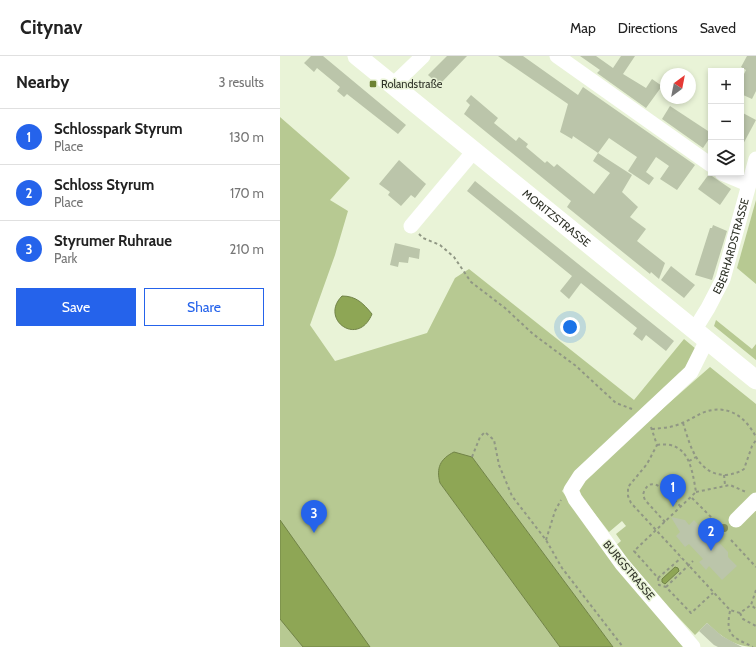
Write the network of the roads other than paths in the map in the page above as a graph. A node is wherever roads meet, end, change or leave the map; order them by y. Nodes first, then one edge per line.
1 (357, 56) edge
2 (422, 56) edge
3 (557, 56) edge
4 (394, 84) junction
5 (474, 151) junction
6 (756, 159) edge
7 (708, 163) edge
8 (729, 176) edge
9 (748, 184) junction
10 (411, 226) road end
11 (701, 334) junction
12 (756, 380) edge
13 (571, 490) joint
14 (756, 501) edge
15 (736, 520) dead end
16 (693, 647) edge

1 - 4 main road, MORITZSTRASSE
2 - 4 street
3 - 7 street
4 - 5 main road, MORITZSTRASSE
5 - 10 street
5 - 11 main road, MORITZSTRASSE
6 - 9 street, EBERHARDSTRASSE
8 - 9 street
9 - 11 street, EBERHARDSTRASSE
11 - 12 main road, MORITZSTRASSE
11 - 13 street, EBERHARDSTRASSE
13 - 16 street, BURGSTRASSE
14 - 15 street

